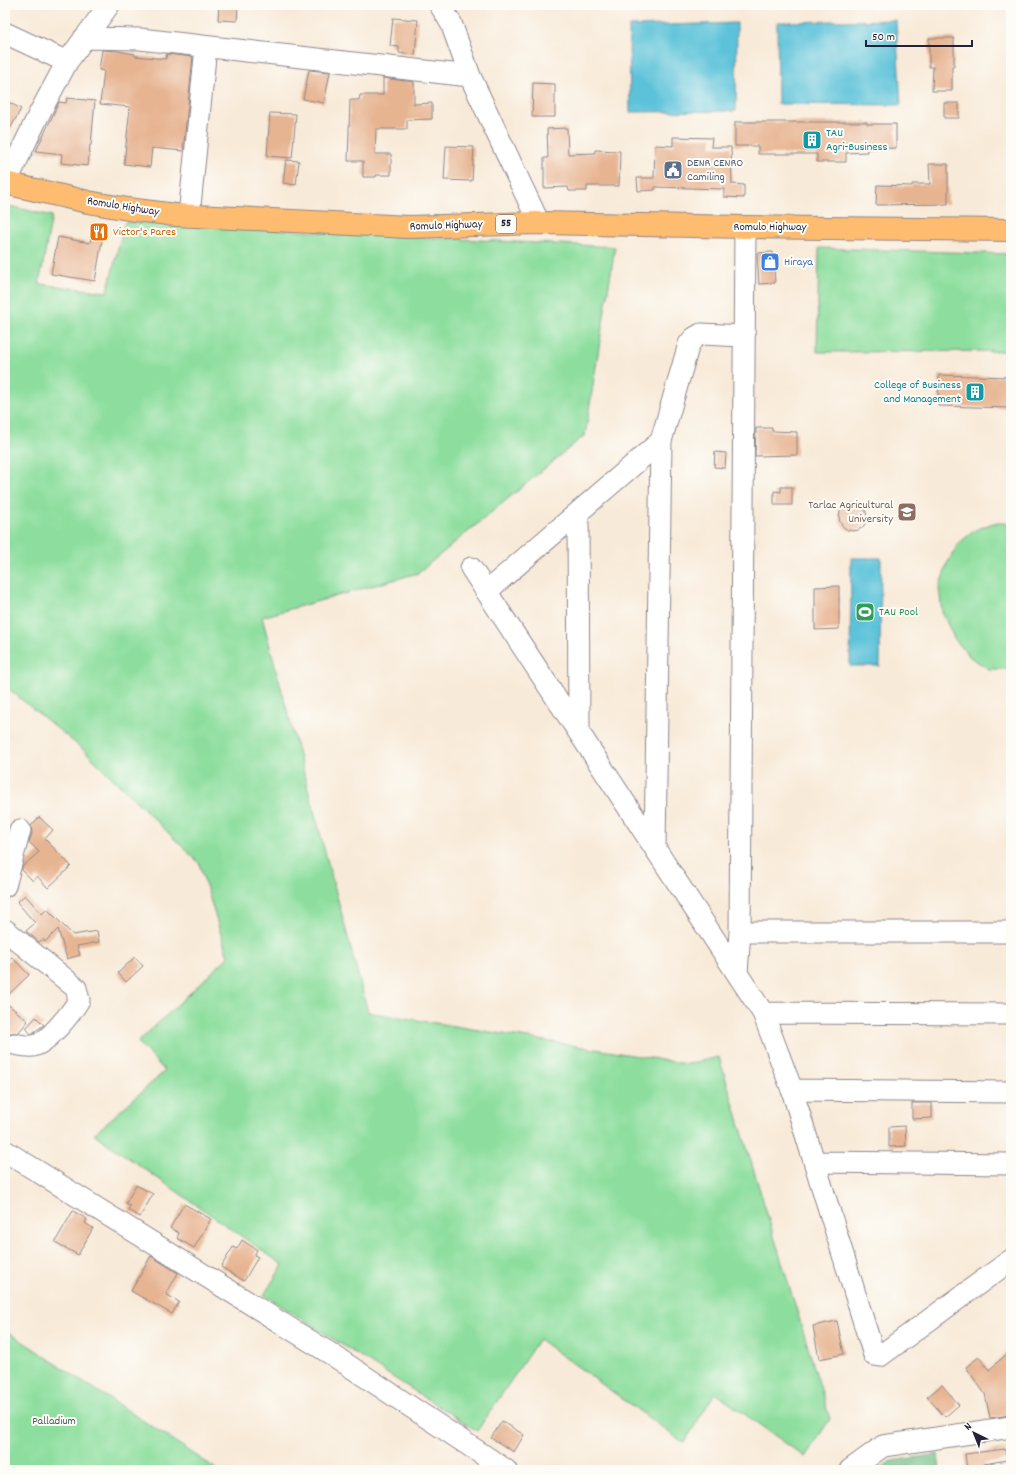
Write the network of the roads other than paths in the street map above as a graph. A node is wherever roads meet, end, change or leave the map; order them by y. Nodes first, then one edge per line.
1 (109, 5) edge
2 (440, 5) edge
3 (5, 33) edge
4 (84, 38) junction
5 (206, 47) junction
6 (67, 62) junction
7 (470, 76) junction
8 (5, 183) edge
9 (189, 216) junction
10 (539, 223) junction
11 (745, 227) junction
12 (1011, 230) edge
13 (744, 336) junction
14 (661, 441) junction
15 (578, 513) junction
16 (471, 568) dead end
17 (487, 591) junction
18 (579, 731) junction
19 (20, 830) dead end
20 (655, 848) junction
21 (5, 886) edge
22 (5, 930) edge
23 (740, 932) junction
24 (1011, 932) edge
25 (737, 973) junction
26 (763, 1013) junction
27 (1011, 1014) edge
28 (14, 1044) dead end
29 (792, 1090) junction
30 (1011, 1092) edge
31 (5, 1151) edge
32 (815, 1162) junction
33 (1011, 1164) edge
34 (1011, 1260) edge
35 (1011, 1427) edge
36 (506, 1470) edge
37 (850, 1470) edge

1 - 4 street
2 - 7 street
3 - 6 street
4 - 5 street
4 - 6 street
5 - 7 street
5 - 9 street
6 - 8 street
7 - 10 street
8 - 9 highway, Romulo Highway / 55
9 - 10 highway, Romulo Highway / 55
10 - 11 highway, Romulo Highway / 55
11 - 12 highway, Romulo Highway / 55
11 - 13 street
13 - 14 street
13 - 23 street
14 - 15 street
14 - 20 street
15 - 17 street
15 - 18 street
16 - 17 street
17 - 18 street
18 - 20 street
19 - 21 street
20 - 25 street
22 - 28 street
23 - 24 street
23 - 25 street
25 - 26 street
26 - 27 street
26 - 29 street
29 - 30 street
29 - 32 street
31 - 36 street
32 - 33 street
32 - 34 street
35 - 37 street

